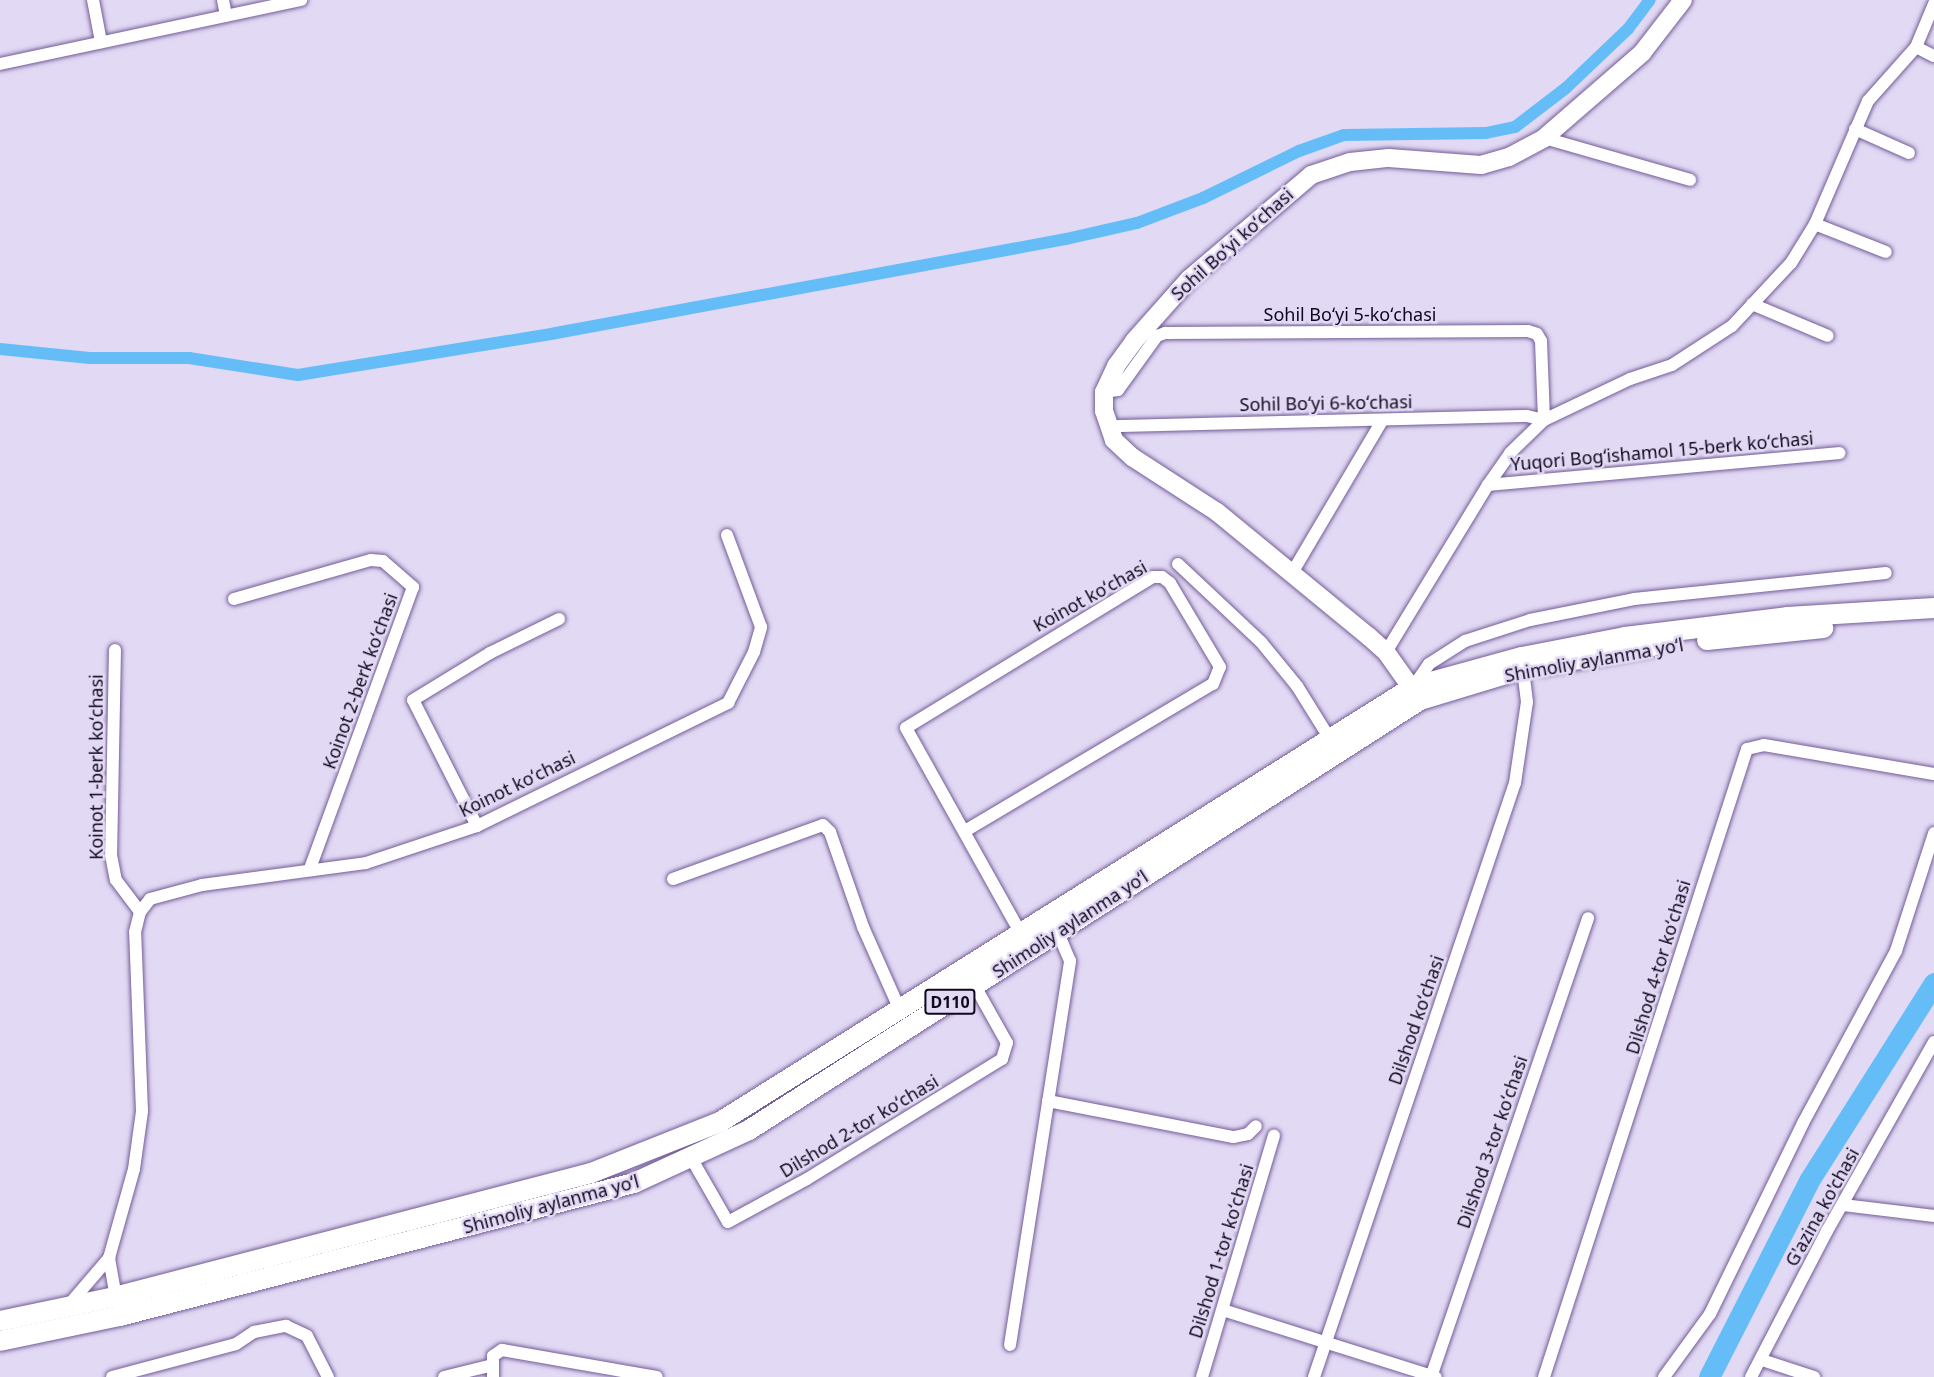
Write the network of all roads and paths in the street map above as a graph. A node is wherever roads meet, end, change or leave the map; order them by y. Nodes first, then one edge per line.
1 (93, 0) edge
2 (223, 0) edge
3 (301, 0) edge
4 (1683, 0) edge
5 (1934, 4) edge
6 (226, 16) junction
7 (101, 42) junction
8 (1916, 47) junction
9 (1934, 56) edge
10 (0, 64) edge
11 (1855, 129) junction
12 (1544, 138) junction
13 (1909, 153) dead end
14 (1690, 180) dead end
15 (1815, 224) junction
16 (1886, 252) dead end
17 (1752, 304) junction
18 (1828, 336) dead end
19 (1104, 392) junction
20 (1544, 420) junction
21 (1382, 421) junction
22 (1107, 426) junction
23 (1840, 453) dead end
24 (1488, 485) junction
25 (727, 534) dead end
26 (1178, 564) dead end
27 (1292, 573) junction
28 (1886, 573) dead end
29 (234, 599) dead end
30 (1934, 608) edge
31 (1869, 614) junction
32 (559, 619) dead end
33 (115, 650) dead end
34 (1386, 652) junction
35 (1523, 669) junction
36 (1416, 694) junction
37 (1330, 739) junction
38 (1934, 774) edge
39 (477, 826) junction
40 (965, 831) junction
41 (1934, 833) edge
42 (310, 869) junction
43 (673, 879) dead end
44 (140, 912) junction
45 (1588, 918) dead end
46 (1057, 931) junction
47 (1025, 940) junction
48 (975, 986) junction
49 (900, 1010) junction
50 (1934, 1042) edge
51 (1048, 1101) junction
52 (1256, 1126) dead end
53 (1274, 1135) dead end
54 (690, 1156) junction
55 (495, 1198) junction
56 (1843, 1204) junction
57 (1934, 1216) edge
58 (503, 1218) junction
59 (109, 1258) junction
60 (115, 1297) junction
61 (66, 1308) junction
62 (1223, 1310) junction
63 (120, 1316) junction
64 (0, 1320) edge
65 (0, 1341) edge
66 (1326, 1342) junction
67 (1010, 1345) dead end
68 (1762, 1360) junction
69 (493, 1371) edge
70 (112, 1377) edge
71 (328, 1377) edge
72 (444, 1377) edge
73 (657, 1377) edge
74 (1202, 1377) edge
75 (1314, 1377) edge
76 (1433, 1377) edge
77 (1544, 1377) edge
78 (1664, 1377) edge
79 (1751, 1377) edge
80 (1814, 1377) edge

1 - 7 street
2 - 6 street
3 - 6 street
4 - 12 main road, Sohil Boʻyi koʻchasi
5 - 8 street
6 - 7 street
7 - 10 street
8 - 9 street
8 - 11 street
11 - 13 street
11 - 15 street
12 - 14 street
12 - 19 main road, Sohil Boʻyi koʻchasi
15 - 16 street
15 - 17 street
17 - 18 street
17 - 20 street
19 - 20 street, Sohil Boʻyi 5-koʻchasi
19 - 22 main road
20 - 21 street, Sohil Boʻyi 6-koʻchasi
20 - 24 street
21 - 22 street, Sohil Boʻyi 6-koʻchasi
21 - 27 street
22 - 27 main road
23 - 24 street, Yuqori Bogʻishamol 15-berk koʻchasi
24 - 34 street
25 - 39 street, Koinot koʻchasi
26 - 37 street
27 - 34 main road
28 - 36 street
29 - 42 street, Koinot 2-berk koʻchasi
30 - 31 main road, Shimoliy aylanma yoʻl / D110
31 - 35 main road, Shimoliy aylanma yoʻl / D110
31 - 36 main road, Shimoliy aylanma yoʻl / D110
32 - 39 street
33 - 44 street, Koinot 1-berk koʻchasi
34 - 36 main road
35 - 36 main road, Shimoliy aylanma yoʻl / D110
35 - 66 street, Dilshod koʻchasi
36 - 37 main road, Shimoliy aylanma yoʻl / D110
36 - 46 main road, Shimoliy aylanma yoʻl / D110
37 - 47 main road, Shimoliy aylanma yoʻl / D110
38 - 77 street, Dilshod 4-tor koʻchasi
39 - 42 street, Koinot koʻchasi
40 - 40 street, Koinot koʻchasi
40 - 47 street, Koinot koʻchasi
41 - 78 street
42 - 44 street, Koinot koʻchasi
43 - 49 street
44 - 59 street
45 - 76 street, Dilshod 3-tor koʻchasi
46 - 47 main road, Shimoliy aylanma yoʻl / D110
46 - 51 street
47 - 48 main road, Shimoliy aylanma yoʻl / D110
47 - 49 main road, Shimoliy aylanma yoʻl / D110
48 - 54 main road, Shimoliy aylanma yoʻl / D110
48 - 54 street, Dilshod 2-tor koʻchasi
49 - 55 main road, Shimoliy aylanma yoʻl / D110
50 - 56 street, G'azina ko'chasi
51 - 52 street
51 - 67 street
53 - 62 street, Dilshod 1-tor koʻchasi
54 - 58 main road, Shimoliy aylanma yoʻl / D110
55 - 58 main road
55 - 60 main road, Shimoliy aylanma yoʻl / D110
56 - 57 street
56 - 68 street, G'azina ko'chasi
58 - 63 main road, Shimoliy aylanma yoʻl / D110
59 - 60 street
59 - 61 street
60 - 61 main road, Shimoliy aylanma yoʻl / D110
60 - 63 street
61 - 64 main road, Shimoliy aylanma yoʻl / D110
62 - 66 street
62 - 74 street, Dilshod 1-tor koʻchasi
63 - 65 main road, Shimoliy aylanma yoʻl / D110
66 - 75 street, Dilshod koʻchasi
66 - 76 street
68 - 79 street, G'azina ko'chasi
68 - 80 street
69 - 72 street
69 - 73 street
70 - 71 street

